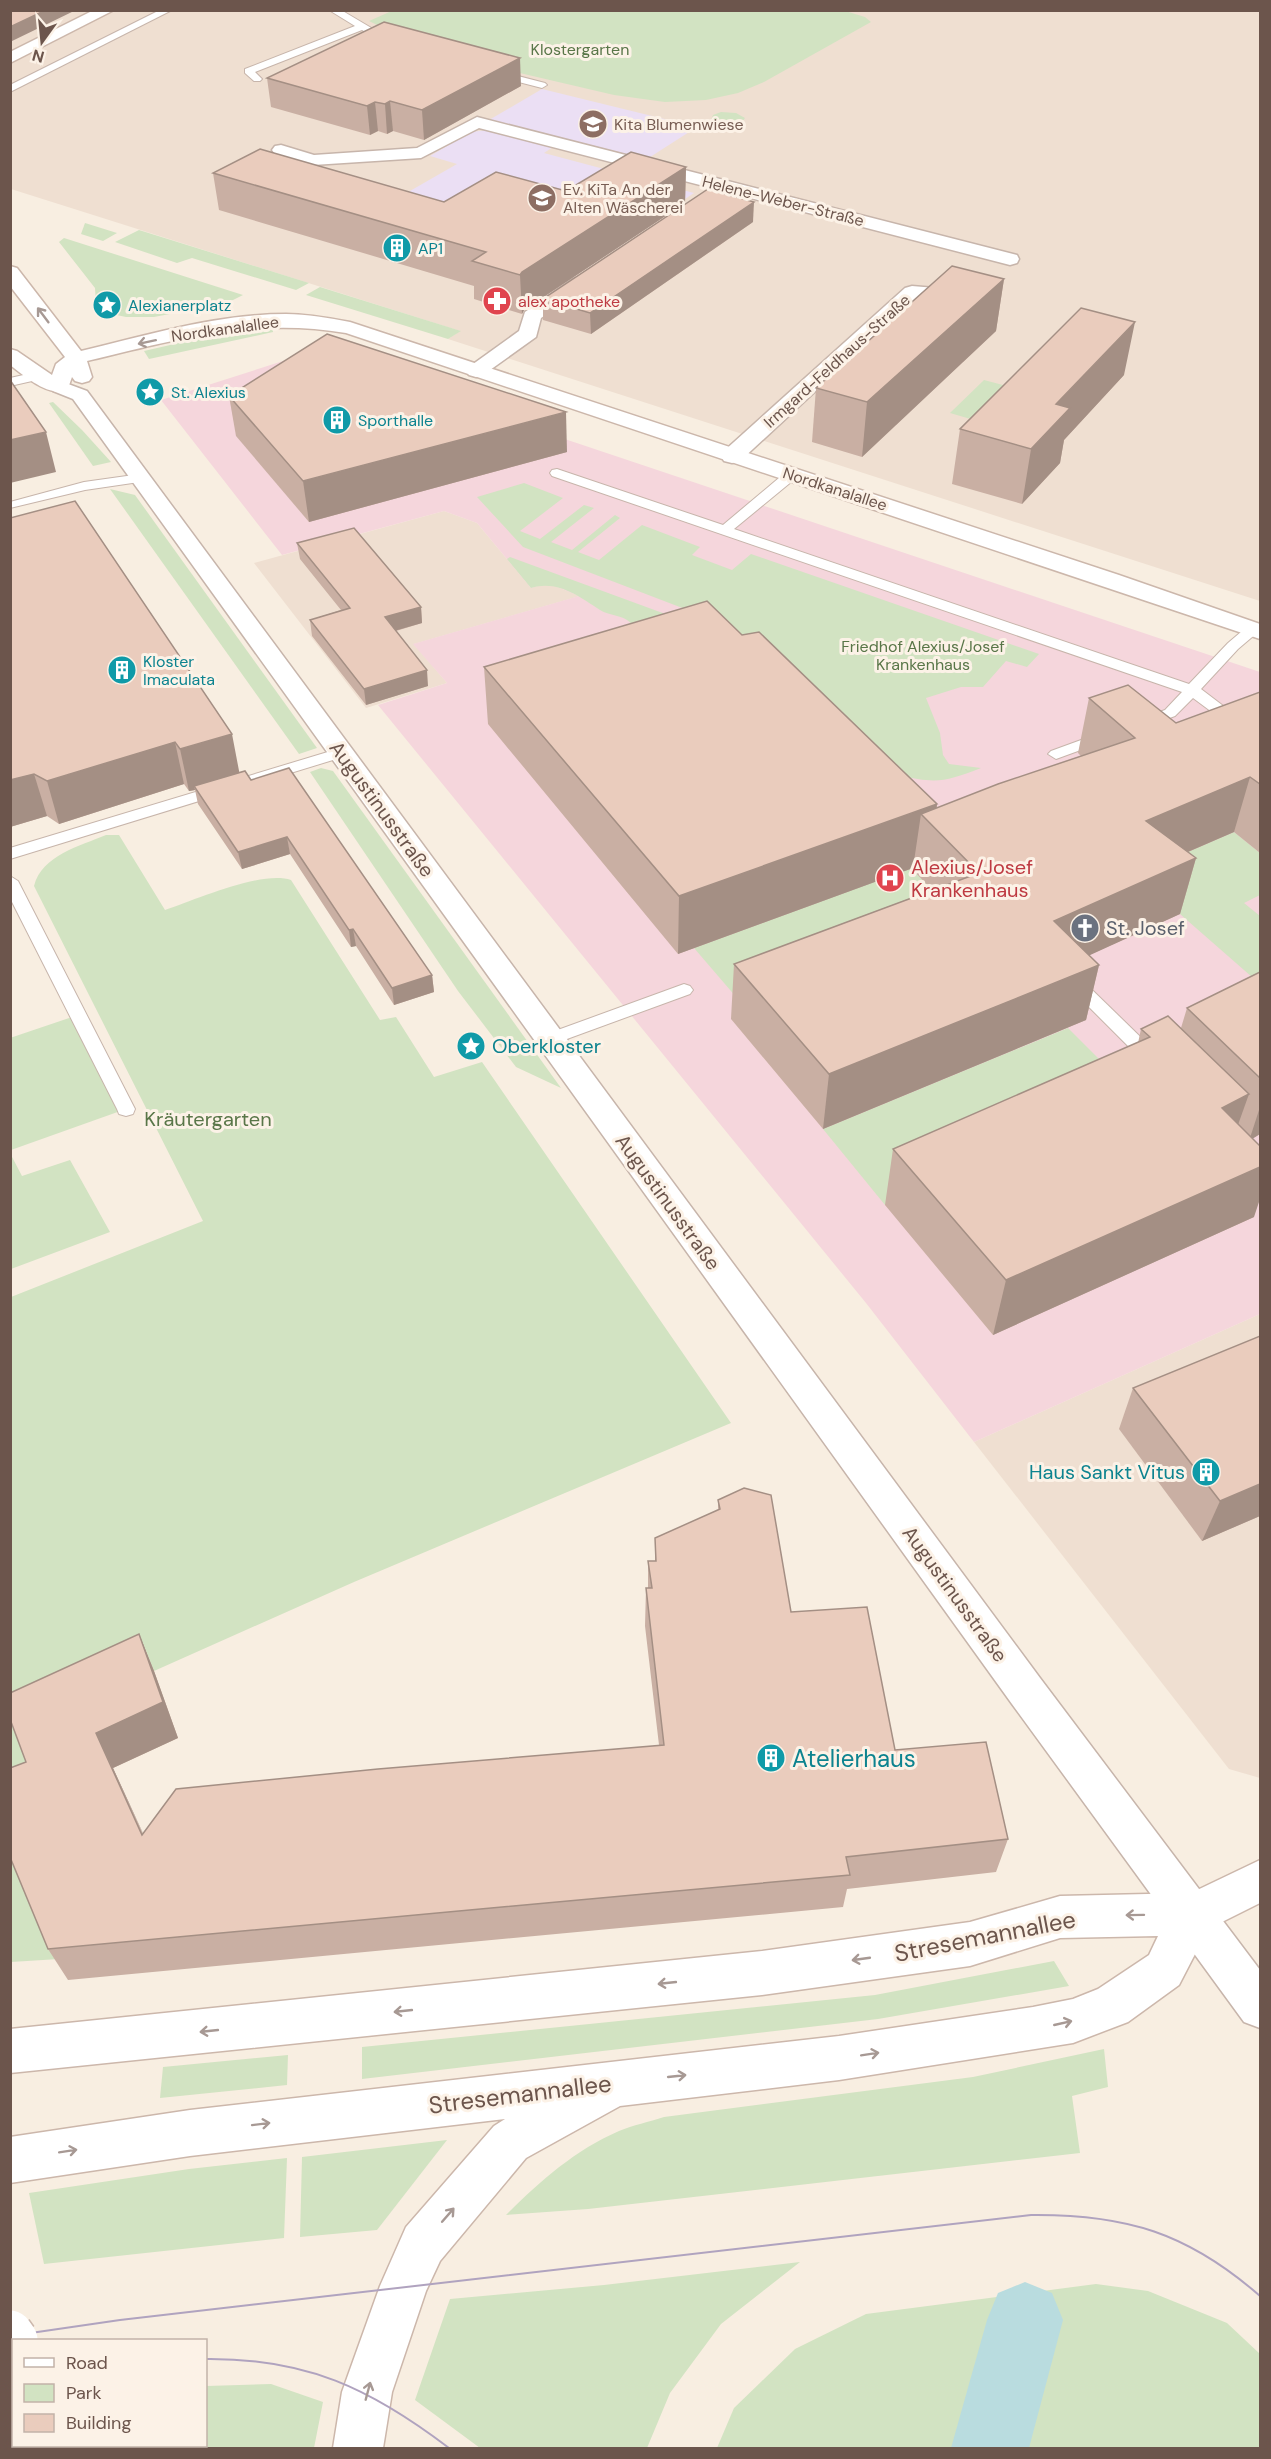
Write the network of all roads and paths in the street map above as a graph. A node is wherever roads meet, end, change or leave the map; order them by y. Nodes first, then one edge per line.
1 (107, 10) edge
2 (168, 10) edge
3 (333, 10) edge
4 (363, 26) junction
5 (397, 46) edge
6 (10, 58) edge
7 (488, 71) edge
8 (257, 79) dead end
9 (542, 85) dead end
10 (10, 89) edge
11 (281, 150) dead end
12 (727, 186) junction
13 (707, 199) edge
14 (10, 272) edge
15 (993, 273) dead end
16 (593, 275) edge
17 (976, 287) edge
18 (247, 343) dead end
19 (15, 348) edge
20 (409, 349) junction
21 (476, 371) junction
22 (105, 374) dead end
23 (37, 376) junction
24 (72, 378) junction
25 (10, 382) edge
26 (732, 456) junction
27 (557, 472) dead end
28 (791, 474) junction
29 (141, 478) junction
30 (14, 505) dead end
31 (725, 530) junction
32 (1257, 631) edge
33 (1192, 690) junction
34 (1260, 741) edge
35 (341, 753) junction
36 (1056, 754) dead end
37 (10, 854) edge
38 (10, 881) edge
39 (1078, 987) edge
40 (684, 990) dead end
41 (550, 1039) junction
42 (1170, 1077) edge
43 (126, 1109) dead end
44 (1260, 1881) edge
45 (1193, 1914) junction
46 (1260, 2006) edge
47 (10, 2051) edge
48 (619, 2082) junction
49 (10, 2160) edge
50 (358, 2448) edge

1 - 6 street
2 - 10 lane
3 - 4 lane
4 - 5 lane
4 - 8 lane
7 - 9 lane
11 - 12 street, Helene-Weber-Straße
12 - 13 street
12 - 15 street, Helene-Weber-Straße
24 -> 14 street
16 - 21 street
17 - 26 street, Irmgard-Feldhaus-Straße
18 - 20 street, Nordkanalallee
19 - 23 street
19 - 24 street
20 - 21 street, Nordkanalallee
20 -> 24 street, Nordkanalallee
21 - 26 street, Nordkanalallee
22 - 24 street
23 - 24 street
23 - 25 lane
24 - 29 street, Augustinusstraße
26 - 28 street, Nordkanalallee
27 - 31 lane
28 - 31 lane
28 - 32 street, Nordkanalallee
29 - 30 lane
29 - 35 street, Augustinusstraße
31 - 33 lane
32 - 33 lane
33 - 34 lane
33 - 36 lane
35 - 37 lane
35 - 41 street, Augustinusstraße
38 - 43 lane
39 - 42 lane
40 - 41 lane
41 - 45 street, Augustinusstraße
44 - 45 street
45 - 46 street, Augustinusstraße
45 -> 47 street, Stresemannallee
48 -> 45 street, Stresemannallee
49 -> 48 street, Stresemannallee
50 -> 48 street

